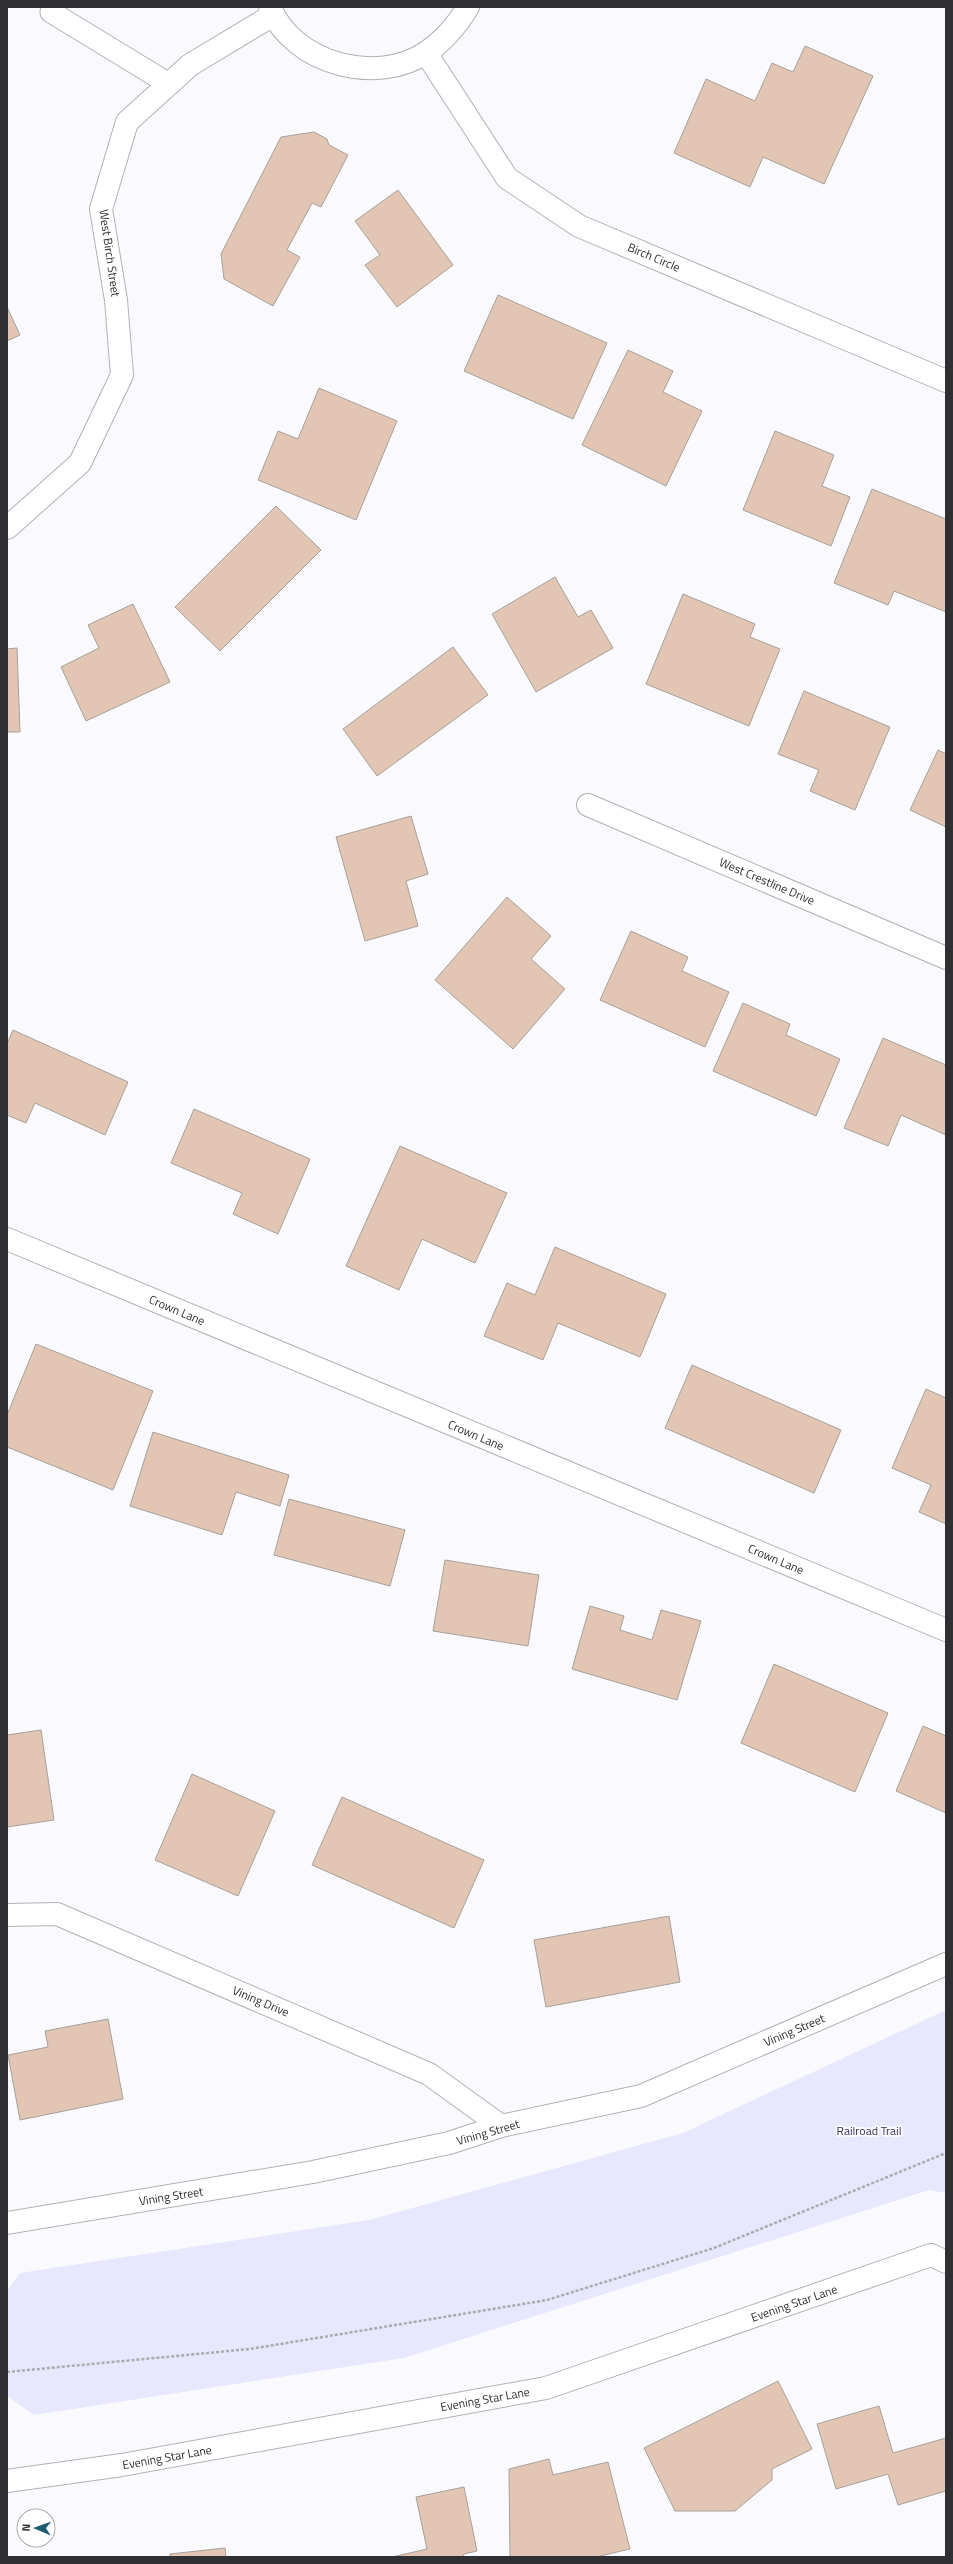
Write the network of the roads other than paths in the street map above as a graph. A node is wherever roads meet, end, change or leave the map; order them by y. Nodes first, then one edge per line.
1 (468, 7) edge
2 (272, 11) edge
3 (51, 12) dead end
4 (426, 53) junction
5 (168, 84) junction
6 (946, 381) edge
7 (7, 528) edge
8 (588, 805) dead end
9 (946, 958) edge
10 (7, 1239) edge
11 (946, 1630) edge
12 (7, 1915) edge
13 (946, 1964) edge
14 (501, 2126) junction
15 (7, 2222) edge
16 (946, 2262) edge
17 (7, 2481) edge

1 - 4 street
2 - 4 street
2 - 5 street, West Birch Street
3 - 5 lane
4 - 6 street, Birch Circle
5 - 7 street, West Birch Street
8 - 9 street, West Crestline Drive
10 - 11 street, Crown Lane
12 - 14 street, Vining Drive
13 - 14 street, Vining Street
14 - 15 street, Vining Street
16 - 17 street, Evening Star Lane

